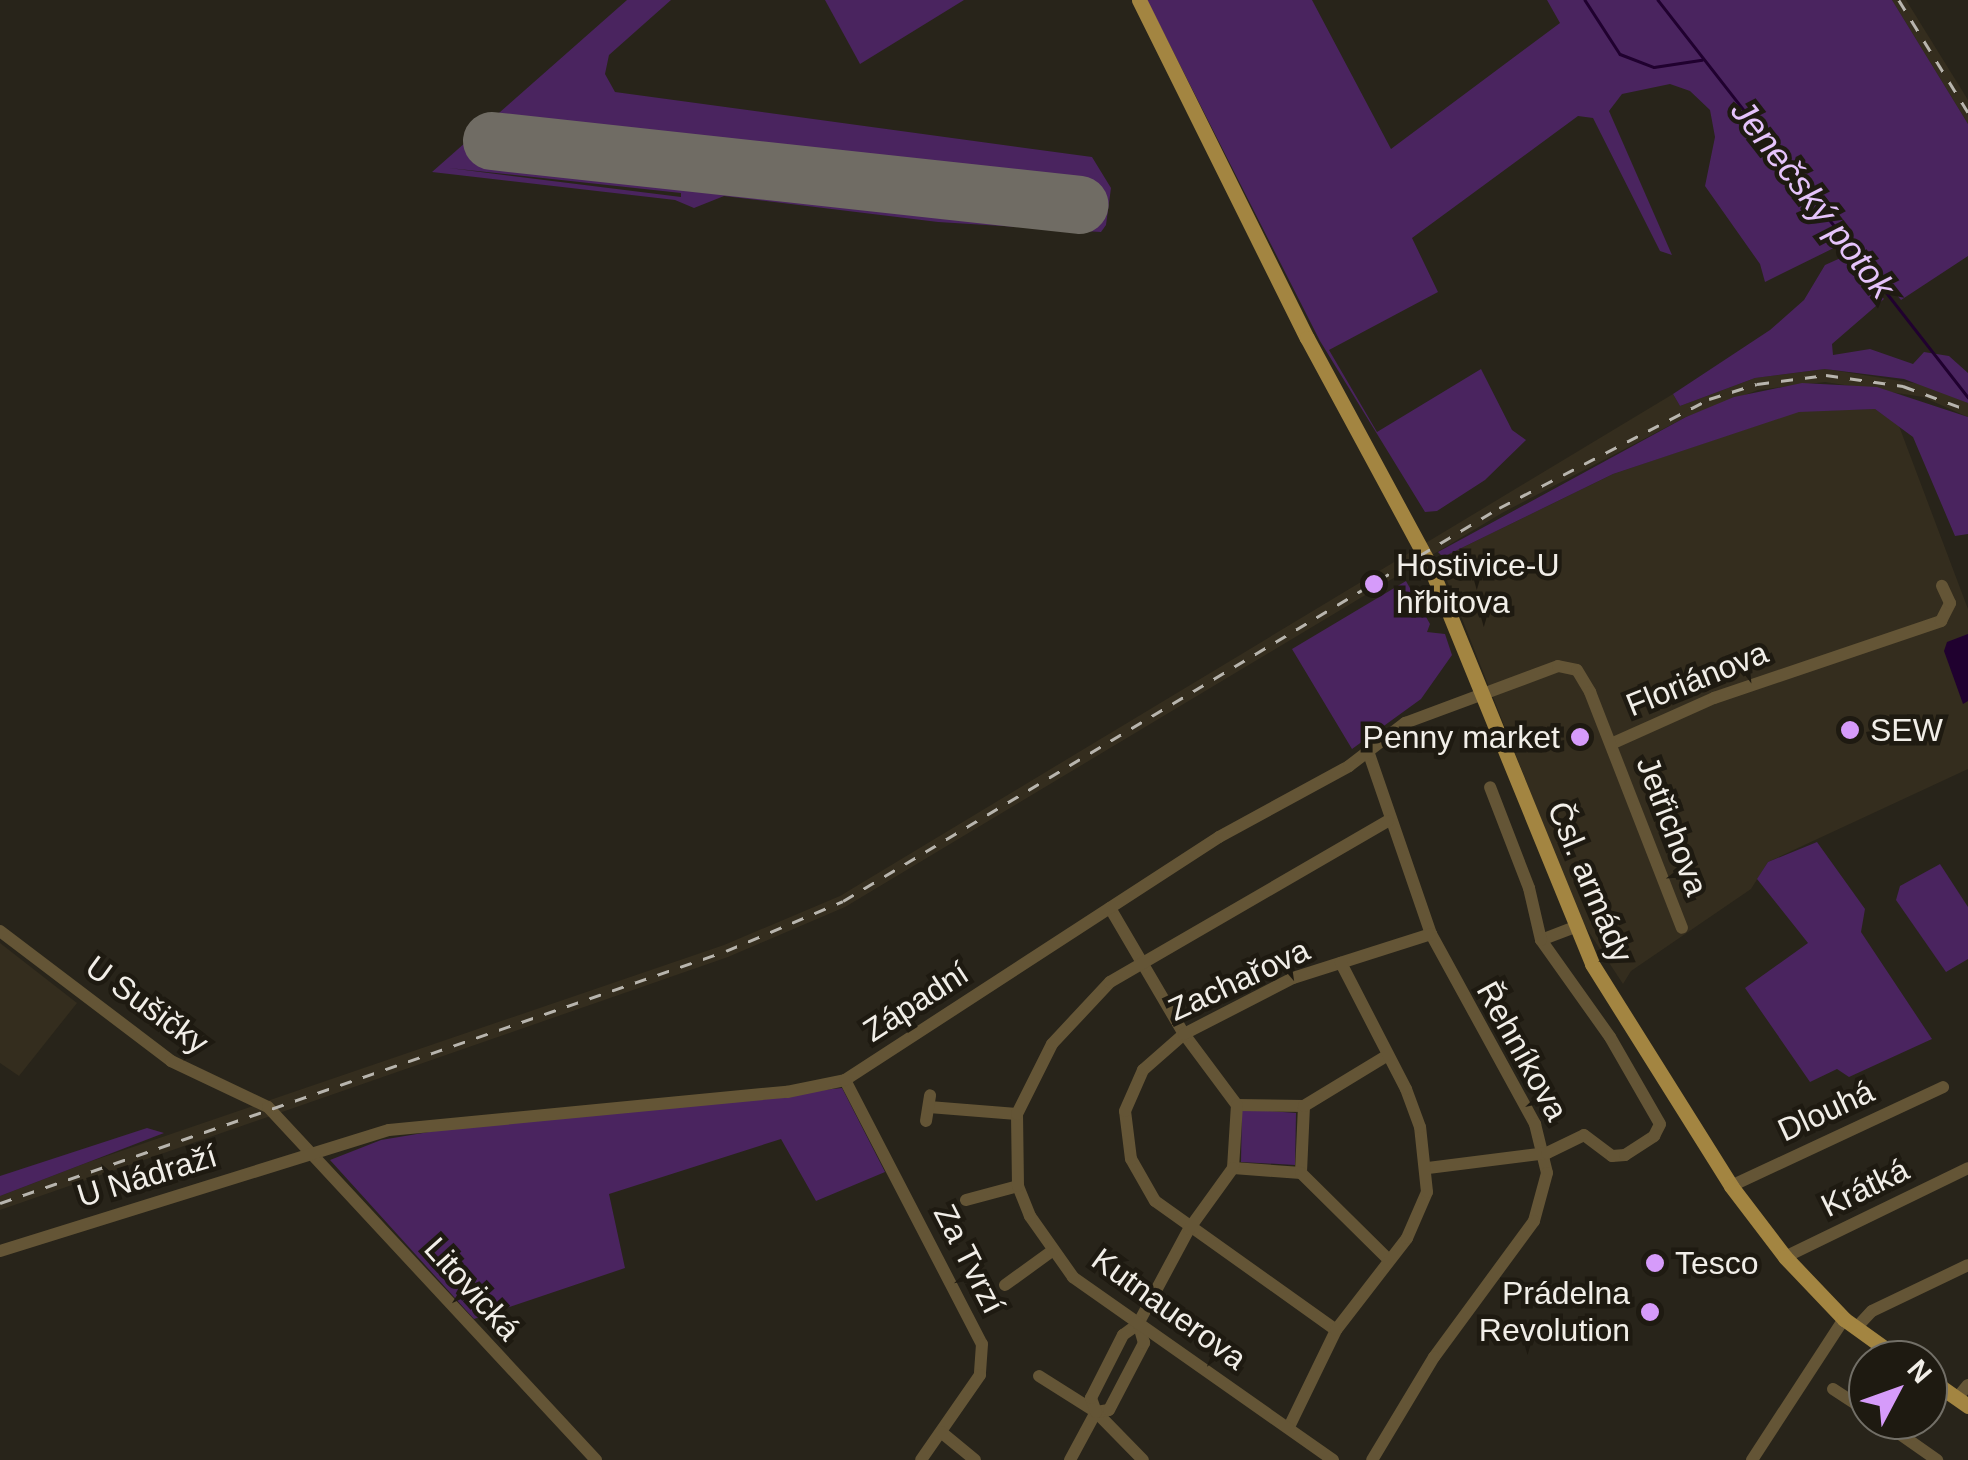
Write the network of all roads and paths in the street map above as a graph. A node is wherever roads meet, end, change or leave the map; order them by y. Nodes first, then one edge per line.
1 (1139, 0) edge
2 (1942, 586) dead end
3 (1481, 696) junction
4 (1611, 744) junction
5 (1368, 751) junction
6 (1490, 788) dead end
7 (1388, 822) junction
8 (1110, 908) junction
9 (1576, 926) junction
10 (1682, 928) dead end
11 (0, 931) edge
12 (1431, 934) junction
13 (1542, 940) junction
14 (1143, 960) junction
15 (1341, 963) junction
16 (1184, 1034) junction
17 (1388, 1055) junction
18 (845, 1080) junction
19 (1943, 1087) dead end
20 (1237, 1105) junction
21 (1304, 1106) junction
22 (928, 1108) dead end
23 (1018, 1114) junction
24 (1547, 1153) junction
25 (310, 1154) junction
26 (1233, 1168) junction
27 (1428, 1168) junction
28 (1968, 1168) edge
29 (1301, 1172) junction
30 (1018, 1186) junction
31 (1732, 1186) junction
32 (966, 1200) dead end
33 (1189, 1229) junction
34 (0, 1251) edge
35 (1052, 1251) junction
36 (1785, 1258) junction
37 (1388, 1259) junction
38 (1968, 1265) edge
39 (1005, 1285) dead end
40 (1850, 1323) junction
41 (1138, 1324) junction
42 (1336, 1330) junction
43 (1874, 1340) edge
44 (1039, 1376) dead end
45 (1833, 1388) dead end
46 (1848, 1398) edge
47 (1096, 1412) junction
48 (1289, 1428) junction
49 (941, 1432) junction
50 (1919, 1455) edge
51 (596, 1460) edge
52 (922, 1460) edge
53 (975, 1460) edge
54 (1070, 1460) edge
55 (1142, 1460) edge
56 (1332, 1460) edge
57 (1372, 1460) edge
58 (1752, 1460) edge
59 (1936, 1460) edge

1 - 3 main road, Čsl. armády
2 - 4 street, Floriánova
3 - 4 street, Floriánova
3 - 5 street, Západní
3 - 9 main road, Čsl. armády
4 - 10 street, Jetřichova
5 - 7 street, Řehníkova
5 - 8 street, Západní
6 - 13 street
7 - 12 street, Řehníkova
7 - 14 street, Kutnauerova
8 - 14 street
8 - 18 street, Západní
9 - 13 street
9 - 31 main road, Čsl. armády
11 - 25 street, U Sušičky
12 - 15 street, Zachařova
12 - 24 street, Řehníkova
13 - 24 street
14 - 16 street
14 - 23 street, Kutnauerova
15 - 16 street, Zachařova
15 - 17 street
16 - 20 street
16 - 33 street, Zachařova
17 - 21 street
17 - 27 street
18 - 25 street, Západní
18 - 49 street, Za Tvrzí
19 - 31 street, Dlouhá
20 - 21 street
20 - 26 street
21 - 29 street
22 - 23 street
23 - 30 street, Kutnauerova
24 - 27 street
24 - 57 street, Řehníkova
25 - 34 street, U Nádraží
25 - 51 street, Litovická
26 - 29 street
26 - 33 street
27 - 37 street
28 - 36 street, Krátká
29 - 37 street
30 - 32 street
30 - 35 street, Kutnauerova
31 - 36 main road, Čsl. armády
33 - 41 street
33 - 42 street, Zachařova
35 - 39 street
35 - 41 street, Kutnauerova
36 - 40 main road, Čsl. armády
37 - 42 street
38 - 40 street
40 - 43 main road, Čsl. armády
40 - 58 street
41 - 47 street
41 - 47 street
41 - 48 street, Kutnauerova
42 - 48 street
44 - 47 street
45 - 46 street
47 - 54 street
47 - 55 street
48 - 56 street, Kutnauerova
49 - 52 street, Za Tvrzí
49 - 53 street
50 - 59 street

